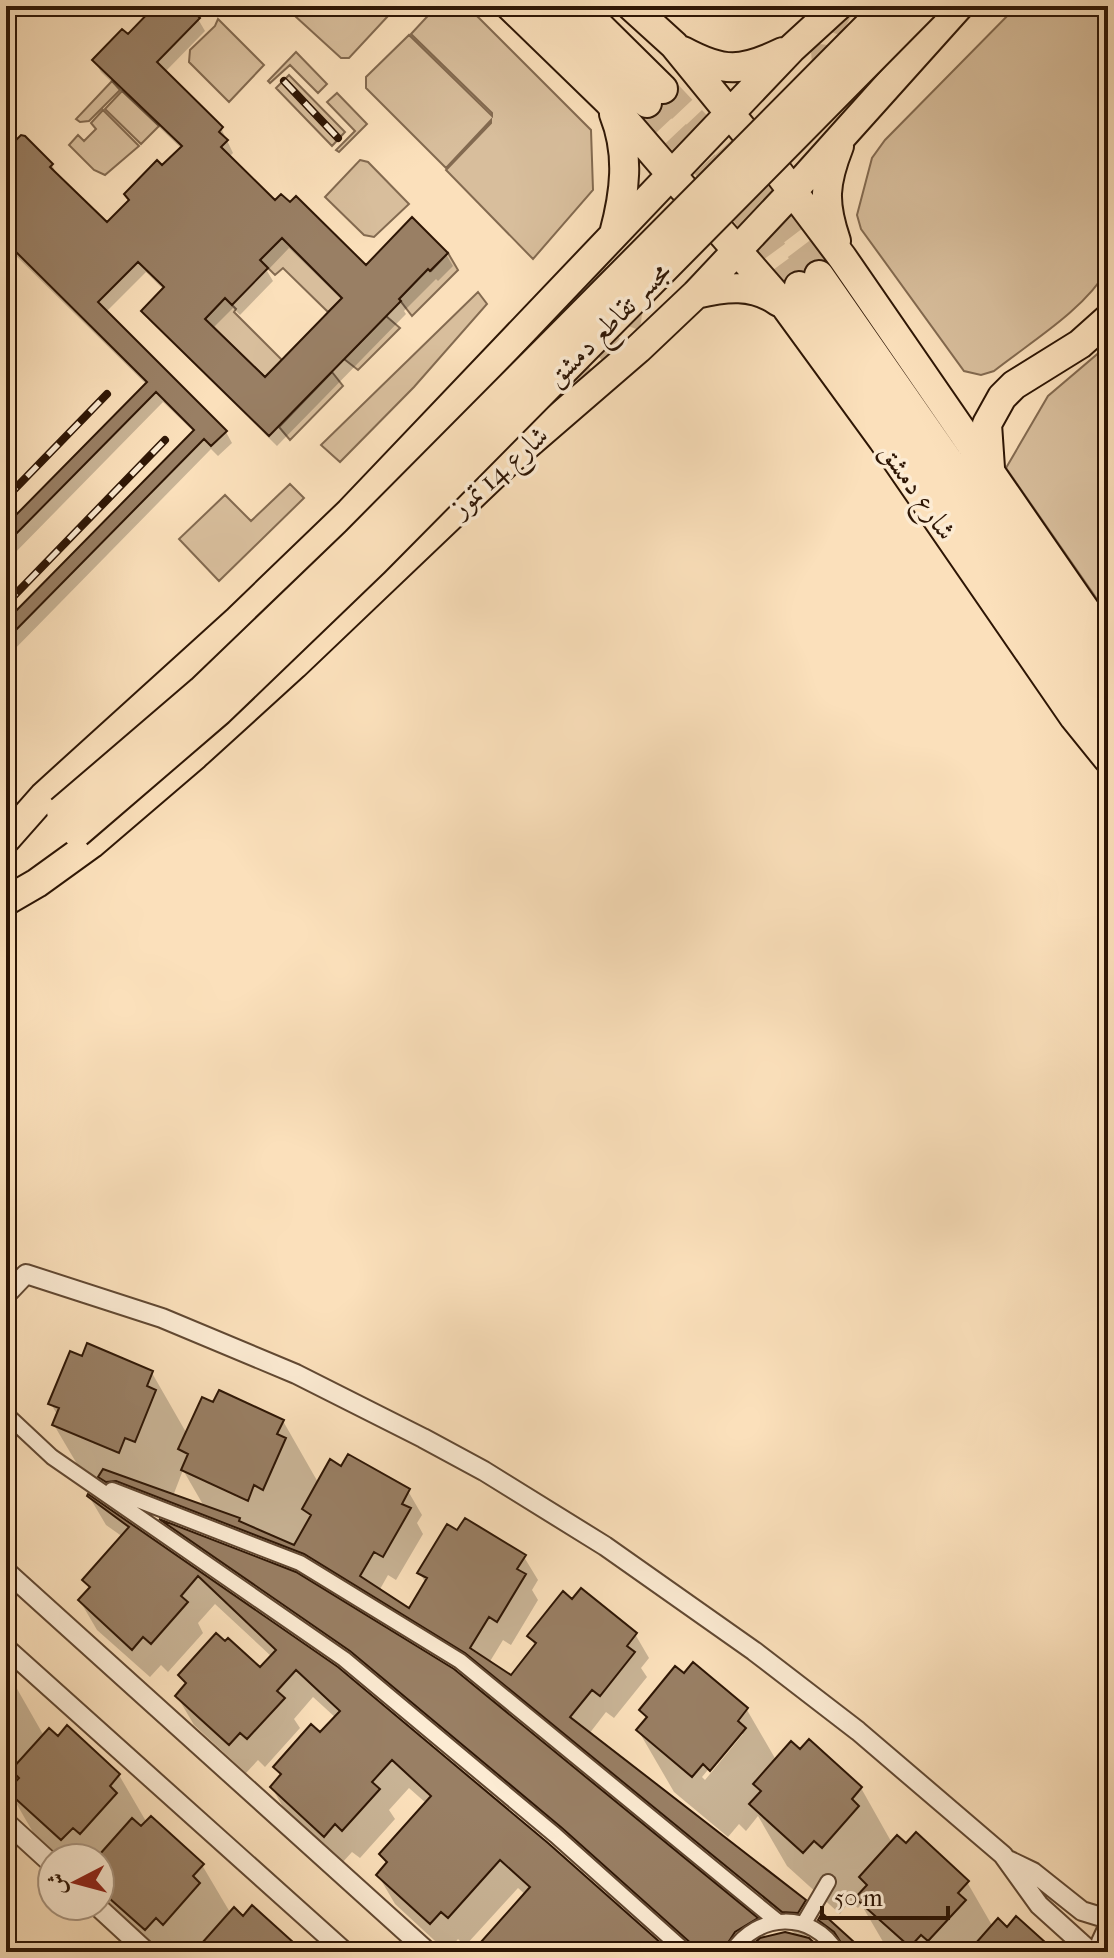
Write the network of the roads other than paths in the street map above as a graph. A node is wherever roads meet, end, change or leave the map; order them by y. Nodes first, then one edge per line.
1 (510, 6) edge
2 (549, 6) edge
3 (579, 6) edge
4 (631, 6) edge
5 (838, 6) edge
6 (888, 6) edge
7 (924, 6) edge
8 (959, 6) edge
9 (674, 45) junction
10 (791, 49) junction
11 (609, 102) junction
12 (737, 123) junction
13 (843, 136) junction
14 (785, 182) junction
15 (678, 184) junction
16 (614, 236) junction
17 (728, 241) junction
18 (842, 257) junction
19 (802, 289) junction
20 (696, 294) junction
21 (1108, 319) edge
22 (990, 469) junction
23 (1108, 643) edge
24 (1108, 690) edge
25 (1108, 737) edge
26 (1108, 759) edge
27 (69, 822) junction
28 (6, 839) edge
29 (6, 858) edge
30 (6, 894) edge
31 (6, 901) edge
32 (6, 1295) edge
33 (6, 1414) edge
34 (87, 1481) junction
35 (6, 1571) edge
36 (6, 1648) edge
37 (6, 1822) edge
38 (36, 1849) edge
39 (1008, 1860) junction
40 (828, 1882) dead end
41 (1108, 1919) edge
42 (777, 1921) junction
43 (114, 1922) edge
44 (804, 1923) junction
45 (1108, 1927) edge
46 (147, 1952) edge
47 (345, 1952) edge
48 (428, 1952) edge
49 (686, 1952) edge
50 (732, 1952) edge
51 (837, 1952) edge
52 (1091, 1952) edge
53 (1100, 1952) edge

1 - 11 main road
2 - 3 main road
4 - 9 main road
5 - 10 main road
6 - 27 main road, مجسر تقاطع دمشق, bridge
7 - 27 main road, مجسر تقاطع دمشق, bridge
8 - 13 main road, شارع 14 تموز
9 - 10 main road
9 - 12 main road
10 - 12 main road
11 - 15 main road
11 - 16 main road
12 - 15 main road
13 - 14 main road, شارع 14 تموز
13 - 18 main road
14 - 17 main road, شارع 14 تموز
14 - 18 main road
15 - 16 main road
16 - 28 main road
17 - 19 main road, شارع دمشق
17 - 20 main road, شارع 14 تموز
18 - 22 main road
19 - 20 main road
19 - 24 main road, شارع دمشق
19 - 25 main road, شارع دمشق
19 - 26 main road, شارع دمشق
20 - 31 main road, شارع 14 تموز
21 - 22 main road
22 - 23 main road
27 - 29 main road
27 - 30 main road
32 - 39 street
33 - 34 street
34 - 42 street
34 - 49 street
35 - 48 street
36 - 47 street
37 - 38 street
39 - 41 street
39 - 52 street
40 - 44 street
42 - 44 street
42 - 50 street
43 - 46 street
44 - 51 street
45 - 53 street

